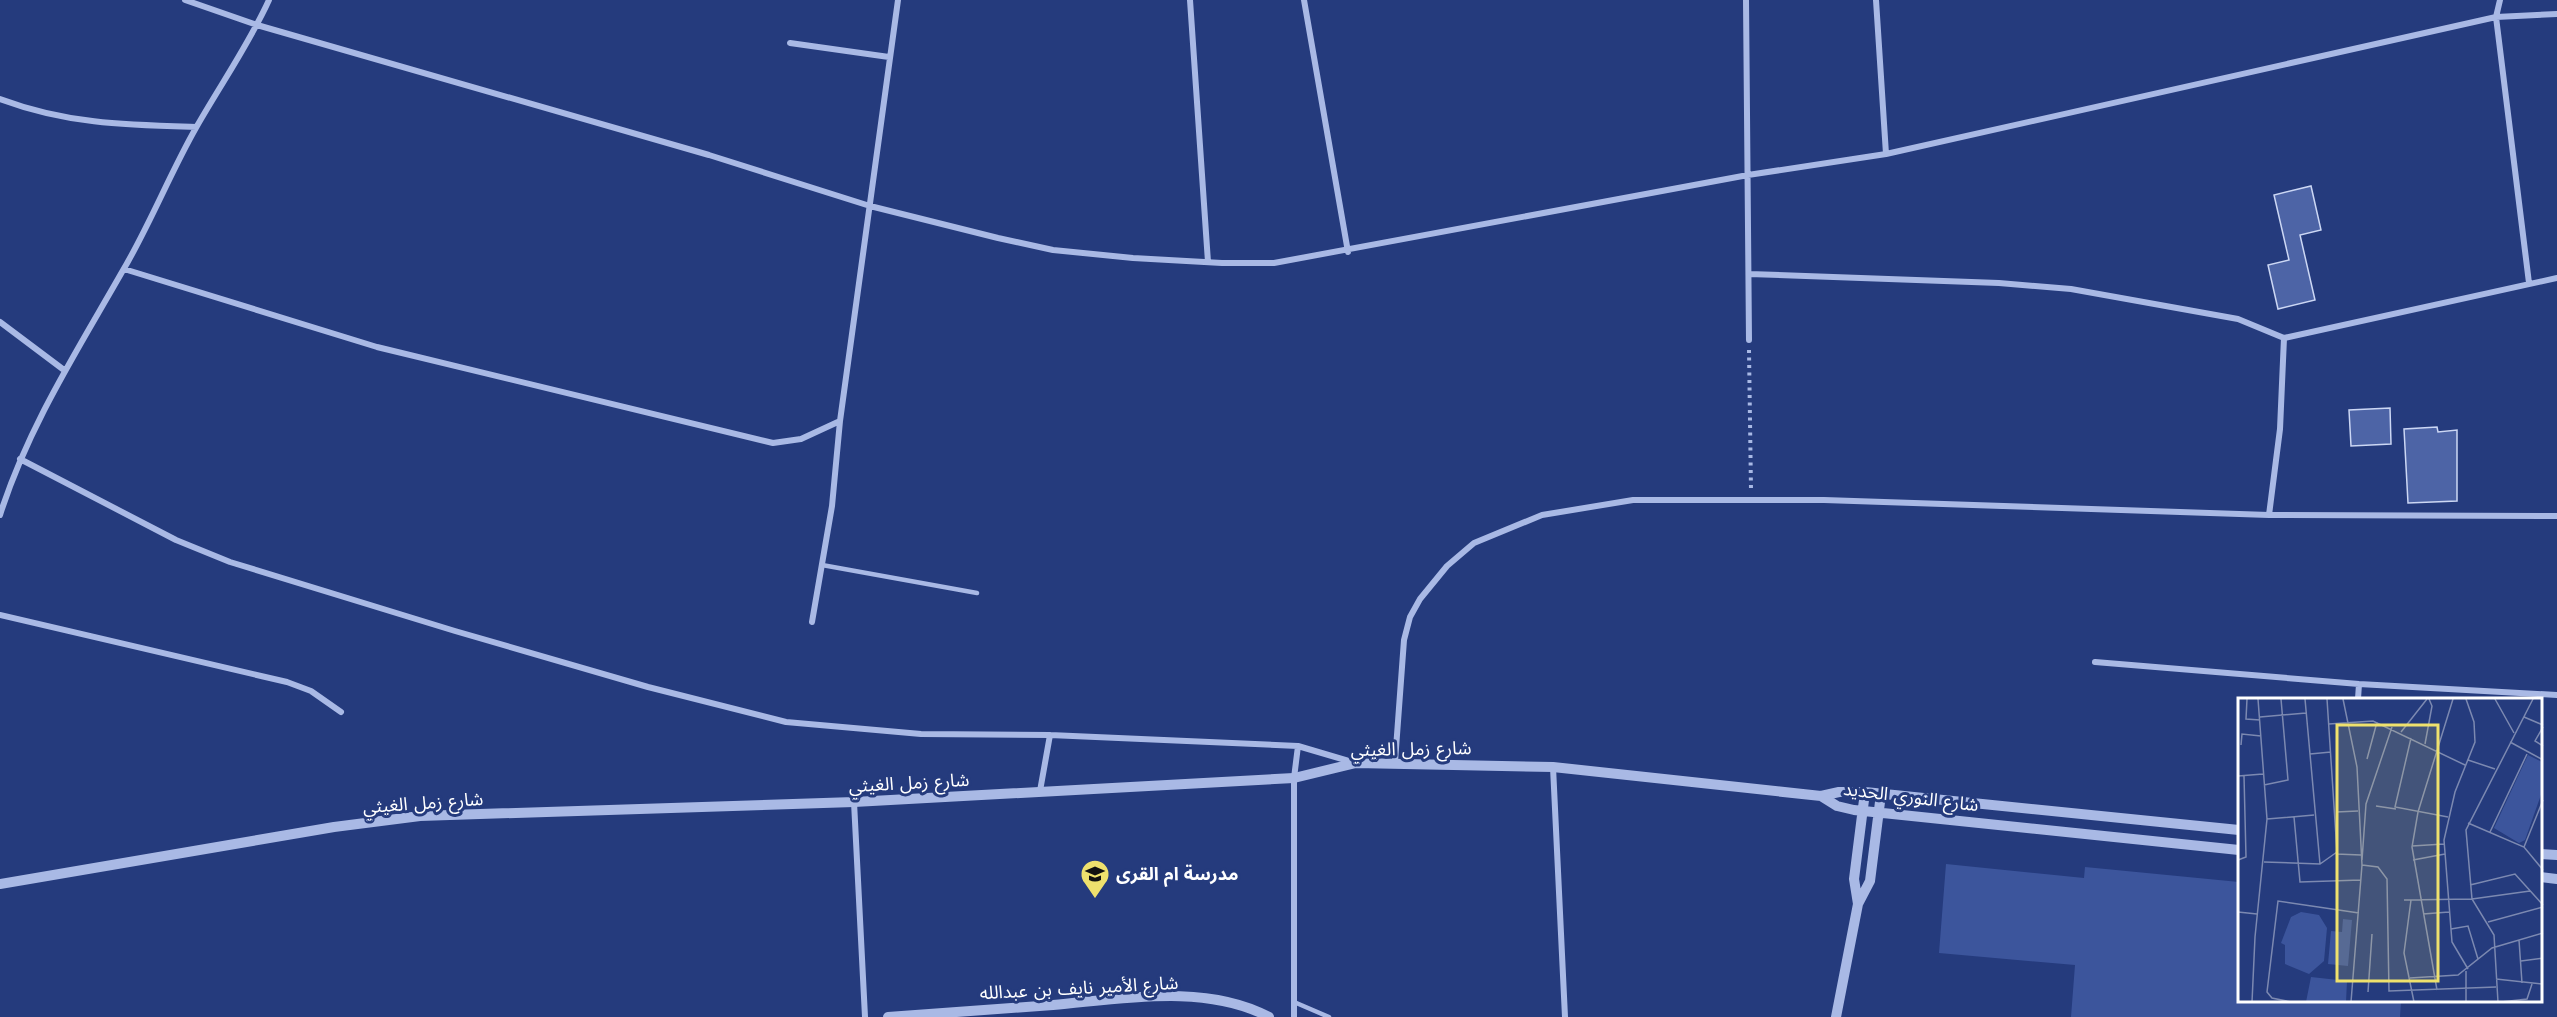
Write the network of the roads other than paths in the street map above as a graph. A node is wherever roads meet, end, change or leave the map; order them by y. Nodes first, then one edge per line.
1 (184, 0) edge
2 (270, 0) edge
3 (898, 0) edge
4 (1190, 0) edge
5 (1304, 0) edge
6 (1746, 0) edge
7 (1876, 0) edge
8 (2500, 0) edge
9 (2557, 14) edge
10 (2496, 17) junction
11 (257, 25) junction
12 (790, 43) dead end
13 (889, 57) junction
14 (0, 99) edge
15 (196, 128) junction
16 (1886, 154) junction
17 (1748, 175) junction
18 (870, 206) junction
19 (1348, 252) junction
20 (1208, 262) junction
21 (124, 269) junction
22 (1749, 274) junction
23 (2557, 278) edge
24 (2529, 283) junction
25 (0, 322) edge
26 (2284, 338) junction
27 (1749, 340) road end
28 (64, 370) junction
29 (840, 421) junction
30 (20, 459) junction
31 (0, 515) edge
32 (2269, 515) junction
33 (2557, 516) edge
34 (822, 565) junction
35 (977, 593) dead end
36 (0, 615) edge
37 (812, 622) dead end
38 (2095, 662) dead end
39 (2360, 684) junction
40 (2557, 695) edge
41 (2358, 698) edge
42 (341, 712) dead end
43 (1050, 735) junction
44 (1298, 747) junction
45 (1395, 762) junction
46 (1356, 763) junction
47 (1553, 767) junction
48 (1294, 778) junction
49 (1040, 792) junction
50 (1865, 792) junction
51 (1881, 794) junction
52 (1821, 796) junction
53 (854, 802) junction
54 (1862, 811) junction
55 (1879, 813) junction
56 (2238, 831) edge
57 (2238, 850) edge
58 (2542, 854) edge
59 (2557, 855) edge
60 (2542, 878) edge
61 (2557, 879) edge
62 (0, 884) edge
63 (1858, 904) junction
64 (1294, 1002) junction
65 (865, 1017) edge
66 (888, 1017) edge
67 (1269, 1017) edge
68 (1294, 1017) edge
69 (1329, 1017) edge
70 (1565, 1017) edge
71 (1836, 1017) edge

1 - 11 street
2 - 11 street
3 - 13 street
4 - 20 street
5 - 19 street
6 - 17 street
7 - 16 street
8 - 10 street
9 - 10 street
10 - 16 street
10 - 24 street
11 - 15 street
11 - 18 street
12 - 13 street
13 - 18 street
14 - 15 street
15 - 21 street
16 - 17 street
17 - 19 street
17 - 22 street
18 - 20 street
18 - 29 street
19 - 20 street
21 - 28 street
21 - 29 street
22 - 26 street
22 - 27 street
23 - 24 street
24 - 26 street
25 - 28 street
26 - 32 street
28 - 30 street
29 - 34 street
30 - 31 street
30 - 43 street
32 - 33 street
32 - 45 street
34 - 35 lane
34 - 37 street
36 - 42 street
38 - 39 street
39 - 40 street
39 - 41 street
43 - 44 street
43 - 49 street
44 - 46 street
44 - 48 street
45 - 46 street, شارع زمل الغيثي
45 - 47 street, شارع زمل الغيثي
46 - 48 street, شارع زمل الغيثي
47 - 52 street, شارع زمل الغيثي
47 - 70 street
48 - 49 street, شارع زمل الغيثي
48 - 64 street
49 - 53 street, شارع زمل الغيثي
50 - 51 street, شارع النوري الحديد
50 - 52 street, شارع النوري الحديد
50 - 54 street
51 - 55 street
51 - 56 street, شارع النوري الحديد
52 - 54 street, شارع النوري الحديد
53 - 62 street, شارع زمل الغيثي
53 - 65 street
54 - 55 street, شارع النوري الحديد
54 - 63 street
55 - 57 street, شارع النوري الحديد
55 - 63 street
58 - 59 street
60 - 61 street
63 - 71 street
64 - 68 street
64 - 69 lane
66 - 67 street, شارع الأمير نايف بن عبدالله

